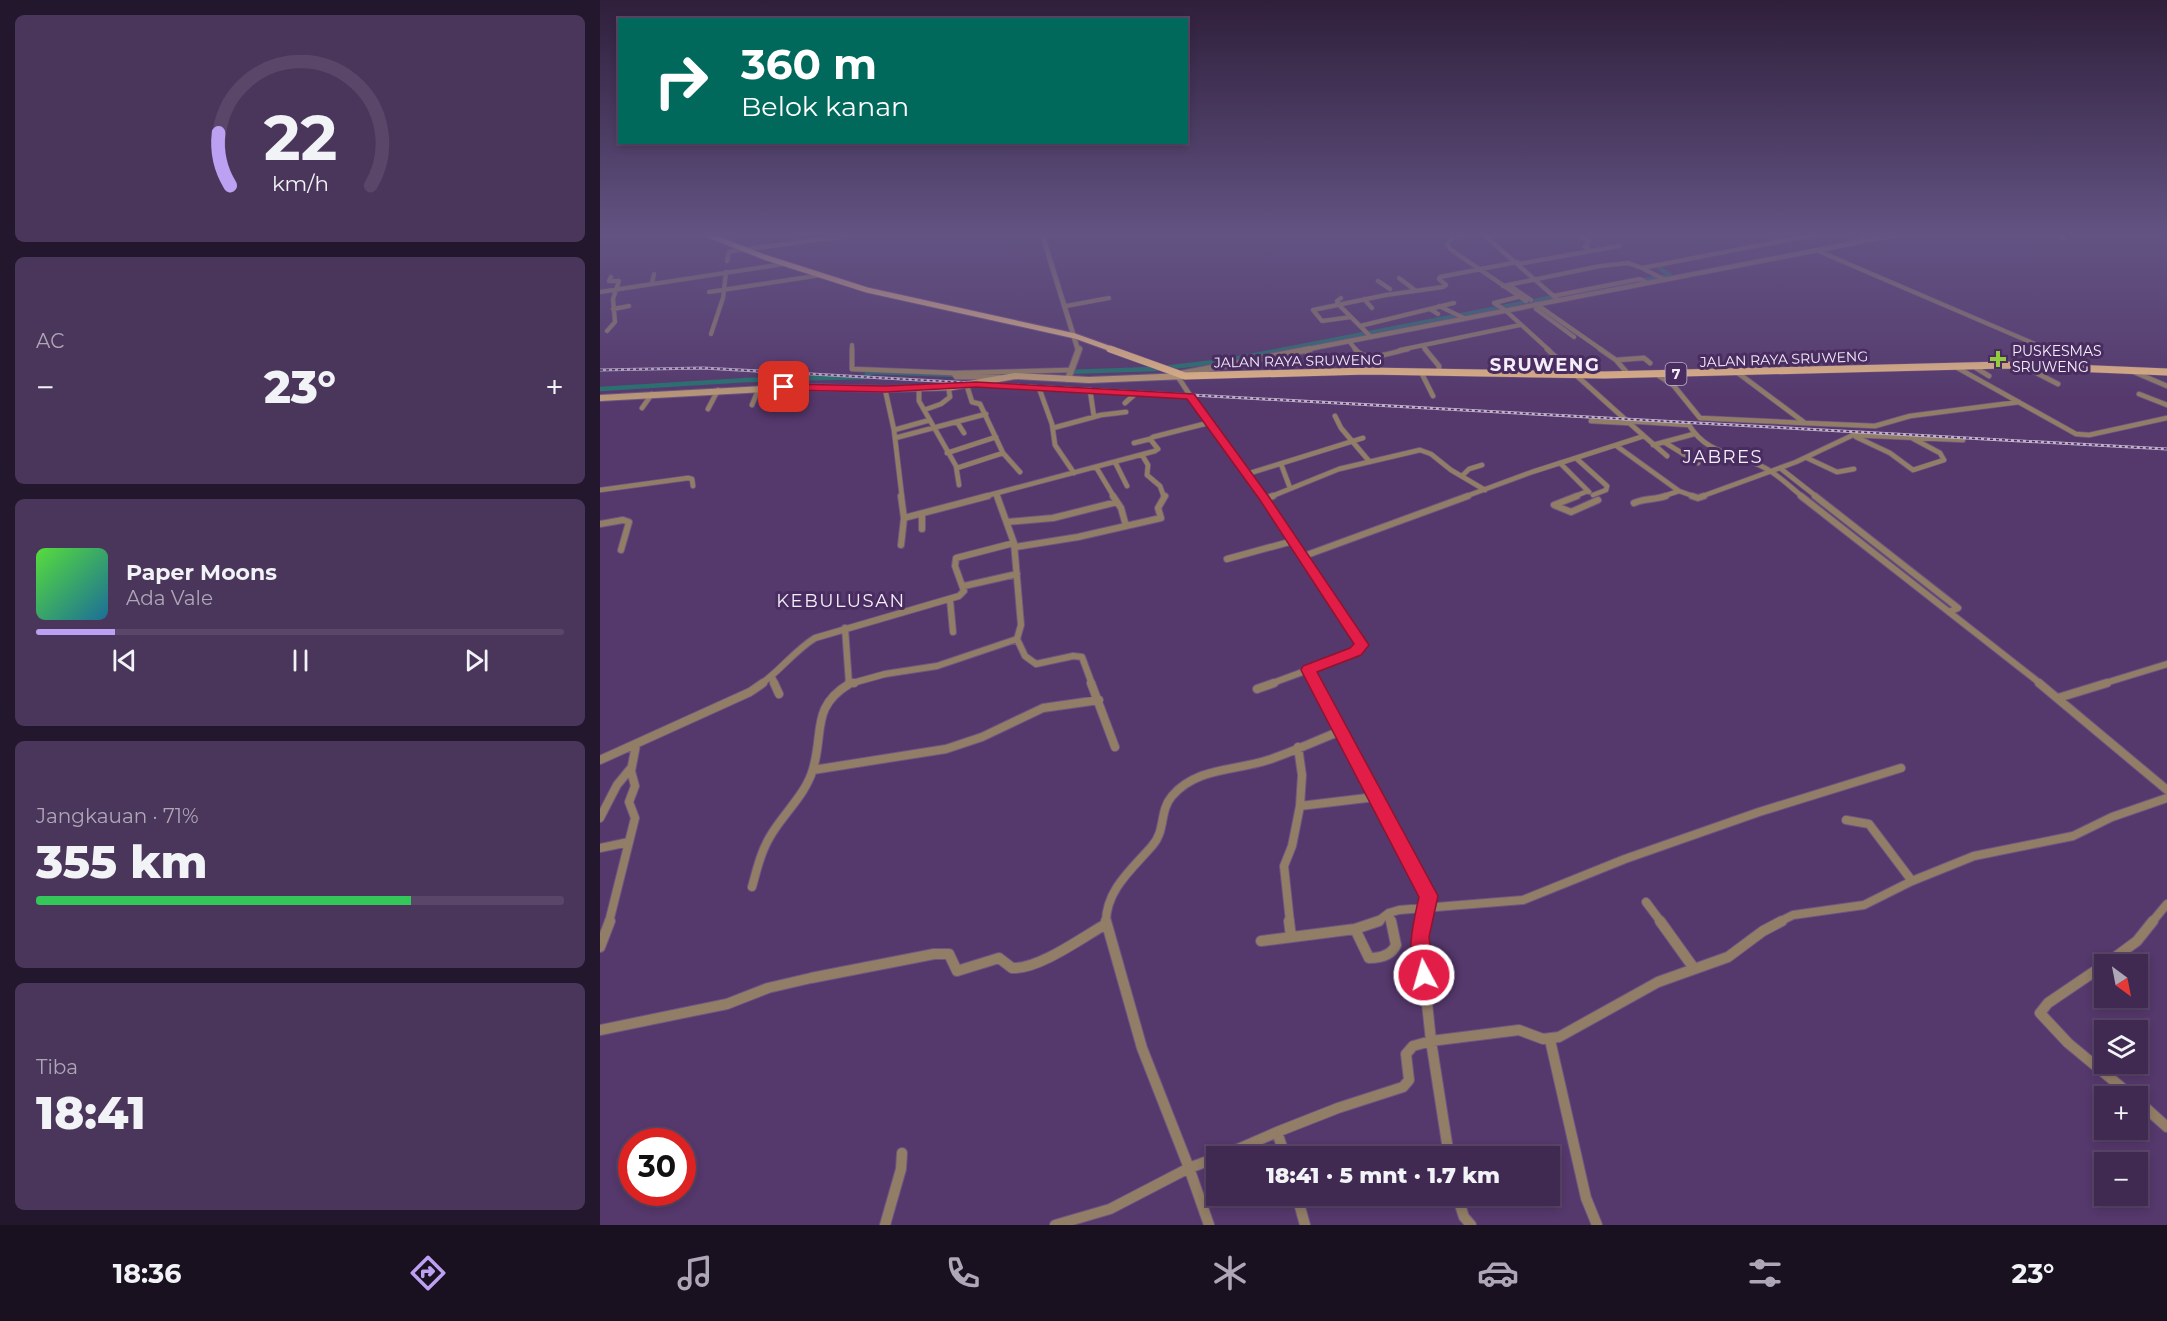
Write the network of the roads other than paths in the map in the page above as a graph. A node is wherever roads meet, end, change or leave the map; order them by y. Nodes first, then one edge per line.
1 (615, 291) edge
2 (716, 291) edge
3 (724, 291) edge
4 (871, 291) edge
5 (1061, 291) edge
6 (1382, 291) edge
7 (1416, 291) edge
8 (1512, 291) edge
9 (1516, 291) edge
10 (1547, 291) edge
11 (1591, 291) edge
12 (1911, 291) edge
13 (710, 292) dead end
14 (1534, 293) dead end
15 (1386, 295) junction
16 (1521, 296) junction
17 (1109, 298) dead end
18 (1341, 298) dead end
19 (1555, 298) junction
20 (1364, 299) junction
21 (1526, 302) dead end
22 (1455, 303) dead end
23 (1533, 303) junction
24 (1338, 304) junction
25 (1438, 305) junction
26 (629, 306) dead end
27 (1066, 306) junction
28 (1372, 308) dead end
29 (614, 309) junction
30 (1430, 309) junction
31 (1502, 309) junction
32 (1438, 314) dead end
33 (1351, 317) junction
34 (1462, 317) junction
35 (1520, 325) junction
36 (1360, 326) junction
37 (606, 331) dead end
38 (711, 334) dead end
39 (1369, 335) junction
40 (1576, 335) junction
41 (1075, 336) junction
42 (1349, 341) junction
43 (852, 345) dead end
44 (1394, 345) dead end
45 (1423, 346) junction
46 (1305, 350) junction
47 (1400, 350) junction
48 (1616, 360) junction
49 (1650, 363) dead end
50 (1316, 365) dead end
51 (2022, 365) junction
52 (1954, 366) junction
53 (1972, 366) junction
54 (2090, 369) junction
55 (2131, 371) junction
56 (1421, 372) junction
57 (1439, 372) junction
58 (2167, 372) edge
59 (1738, 373) junction
60 (954, 374) junction
61 (1070, 374) junction
62 (1656, 374) junction
63 (1577, 375) junction
64 (1625, 375) junction
65 (1180, 376) junction
66 (1989, 376) dead end
67 (1005, 377) junction
68 (976, 384) junction
69 (2058, 384) dead end
70 (967, 386) junction
71 (2167, 386) edge
72 (952, 387) junction
73 (759, 388) junction
74 (919, 388) junction
75 (1039, 388) junction
76 (885, 389) junction
77 (718, 390) junction
78 (1090, 390) junction
79 (652, 394) junction
80 (1135, 394) junction
81 (2139, 394) dead end
82 (1190, 396) junction
83 (1433, 396) dead end
84 (600, 398) edge
85 (2019, 402) junction
86 (1125, 403) dead end
87 (752, 405) dead end
88 (2167, 405) edge
89 (642, 408) dead end
90 (708, 409) dead end
91 (924, 410) junction
92 (1125, 412) dead end
93 (986, 414) junction
94 (1335, 416) dead end
95 (1094, 417) junction
96 (2167, 418) edge
97 (930, 420) junction
98 (1591, 421) dead end
99 (957, 422) junction
100 (1628, 422) junction
101 (1208, 423) junction
102 (1805, 423) junction
103 (933, 428) junction
104 (1053, 428) junction
105 (894, 430) junction
106 (964, 433) dead end
107 (1694, 434) junction
108 (1853, 435) junction
109 (1644, 436) junction
110 (996, 437) junction
111 (1910, 437) junction
112 (895, 438) junction
113 (1363, 438) dead end
114 (1150, 439) junction
115 (1963, 440) dead end
116 (1355, 441) junction
117 (1664, 442) junction
118 (1134, 443) dead end
119 (1653, 445) junction
120 (1618, 447) junction
121 (947, 453) junction
122 (1003, 453) junction
123 (1142, 455) junction
124 (1667, 456) dead end
125 (1807, 458) junction
126 (1577, 459) junction
127 (1369, 460) junction
128 (1115, 462) junction
129 (1560, 463) junction
130 (1698, 463) dead end
131 (1281, 464) junction
132 (1482, 465) dead end
133 (1096, 467) junction
134 (957, 468) junction
135 (1780, 468) junction
136 (1854, 469) dead end
137 (1770, 471) junction
138 (1020, 472) dead end
139 (1074, 473) junction
140 (1247, 474) junction
141 (1463, 475) junction
142 (959, 485) dead end
143 (693, 486) dead end
144 (1127, 486) dead end
145 (1290, 488) junction
146 (1485, 489) junction
147 (600, 490) edge
148 (1679, 491) junction
149 (1590, 493) junction
150 (997, 495) junction
151 (1265, 499) junction
152 (1117, 502) junction
153 (1634, 502) dead end
154 (1835, 511) junction
155 (922, 514) junction
156 (1824, 514) junction
157 (904, 518) junction
158 (1848, 521) junction
159 (1007, 522) junction
160 (600, 524) edge
161 (1837, 524) junction
162 (1126, 526) junction
163 (922, 529) dead end
164 (1293, 541) junction
165 (901, 545) dead end
166 (1015, 545) junction
167 (621, 550) dead end
168 (1304, 556) junction
169 (1227, 559) dead end
170 (1017, 574) junction
171 (964, 586) junction
172 (950, 600) junction
173 (1949, 612) junction
174 (845, 628) junction
175 (953, 632) dead end
176 (1017, 639) junction
177 (2167, 664) edge
178 (1308, 670) junction
179 (772, 677) junction
180 (849, 684) junction
181 (1257, 689) dead end
182 (779, 694) dead end
183 (2058, 698) junction
184 (1099, 700) junction
185 (1341, 731) junction
186 (636, 745) junction
187 (1115, 747) dead end
188 (1298, 747) junction
189 (600, 760) edge
190 (631, 768) junction
191 (1901, 768) dead end
192 (813, 770) junction
193 (2167, 790) edge
194 (1375, 797) junction
195 (2167, 798) edge
196 (1300, 806) junction
197 (600, 818) edge
198 (1846, 820) dead end
199 (629, 842) junction
200 (600, 848) edge
201 (1912, 881) junction
202 (752, 887) dead end
203 (1646, 902) dead end
204 (2167, 904) edge
205 (1427, 907) junction
206 (1389, 913) junction
207 (1106, 924) junction
208 (1355, 929) junction
209 (1290, 937) junction
210 (1261, 941) dead end
211 (600, 947) edge
212 (2120, 954) edge
213 (1693, 968) junction
214 (2094, 972) edge
215 (600, 1030) edge
216 (1550, 1040) junction
217 (1431, 1041) junction
218 (2120, 1086) edge
219 (2148, 1110) edge
220 (2167, 1127) edge
221 (1277, 1132) junction
222 (1245, 1146) edge
223 (1282, 1146) edge
224 (1447, 1146) edge
225 (902, 1153) dead end
226 (1206, 1162) edge
227 (1189, 1168) junction
228 (1300, 1206) edge
229 (1460, 1206) edge
230 (885, 1225) edge
231 (1055, 1225) edge
232 (1209, 1225) edge
233 (1305, 1225) edge
234 (1471, 1225) edge
235 (1597, 1225) edge

1 - 29 street
2 - 13 street
3 - 38 street
4 - 41 highway, 7
5 - 27 street
6 - 15 street
7 - 15 street
8 - 16 street
9 - 16 street
10 - 19 street
11 - 19 street
12 - 54 street
14 - 16 street
15 - 20 street
16 - 21 street
16 - 23 street
16 - 31 street
17 - 27 street
18 - 24 street
19 - 23 street
20 - 24 street
20 - 28 street
22 - 25 street
23 - 31 street
23 - 40 street
24 - 33 street
24 - 33 street
25 - 30 street
25 - 34 street
26 - 29 street
27 - 41 street
29 - 37 street
30 - 32 street
30 - 36 street
31 - 34 street
31 - 35 street
33 - 36 street
34 - 39 street
35 - 45 street
35 - 63 street
36 - 39 street
39 - 42 street
40 - 48 street
40 - 64 street
41 - 61 street
41 - 65 highway, 7
42 - 46 street
42 - 47 street
43 - 60 street
44 - 47 street
45 - 47 street
45 - 57 street
46 - 50 street
46 - 65 street
48 - 49 street
48 - 64 street
51 - 53 highway, JALAN RAYA SRUWENG / 7
51 - 54 highway, JALAN RAYA SRUWENG / 7
51 - 69 street
52 - 53 highway, JALAN RAYA SRUWENG / 7
52 - 59 highway, JALAN RAYA SRUWENG / 7
52 - 85 street
53 - 66 street
54 - 55 highway, JALAN RAYA SRUWENG / 7
55 - 58 highway, JALAN RAYA SRUWENG / 7
55 - 71 street
56 - 57 highway, JALAN RAYA SRUWENG / 7
56 - 65 highway, JALAN RAYA SRUWENG / 7
56 - 83 street
57 - 63 highway, JALAN RAYA SRUWENG / 7
59 - 62 highway, JALAN RAYA SRUWENG / 7
59 - 102 street
60 - 61 street
60 - 67 street
61 - 65 main road
61 - 67 main road
62 - 64 highway, JALAN RAYA SRUWENG / 7
62 - 102 street
63 - 64 highway, JALAN RAYA SRUWENG / 7
63 - 100 street
65 - 82 street
67 - 68 main road
68 - 70 main road
68 - 75 street
70 - 72 main road
70 - 93 street
72 - 74 main road
72 - 91 street
73 - 76 main road
73 - 77 main road
73 - 87 street
74 - 76 main road
74 - 91 street
75 - 78 street
75 - 104 street
76 - 105 street
77 - 79 main road
77 - 90 street
78 - 80 street
78 - 95 street
79 - 84 main road
79 - 89 street
80 - 82 street
80 - 86 street
81 - 88 street
82 - 101 street
85 - 96 street
85 - 102 street
91 - 97 street
92 - 95 street
93 - 99 street
93 - 110 street
94 - 116 street
95 - 104 street
97 - 103 street
97 - 105 street
98 - 100 street
99 - 103 street
99 - 106 street
100 - 107 street
100 - 109 street
101 - 114 street
101 - 140 street
103 - 112 street
103 - 121 street
104 - 139 street
105 - 112 street
107 - 117 street
107 - 137 street
108 - 111 street
108 - 111 street
108 - 125 street
109 - 119 street
109 - 120 street
110 - 121 street
110 - 122 street
111 - 115 street
112 - 157 street
113 - 116 street
114 - 118 street
114 - 123 street
116 - 127 street
116 - 131 street
117 - 119 street
117 - 130 street
119 - 124 street
120 - 126 street
120 - 148 street
121 - 134 street
122 - 134 street
122 - 138 street
123 - 128 street
123 - 162 street
125 - 135 street
125 - 136 street
126 - 129 street
126 - 149 street
127 - 141 street
127 - 145 street
128 - 133 street
128 - 144 street
129 - 146 street
129 - 149 street
131 - 140 street
131 - 145 street
132 - 141 street
133 - 139 street
133 - 152 street
134 - 142 street
135 - 137 street
135 - 154 street
137 - 148 street
137 - 156 street
139 - 150 street
140 - 151 street
141 - 146 street
143 - 147 street
145 - 151 street
146 - 168 street
148 - 153 street
149 - 149 street
150 - 155 street
150 - 159 street
151 - 164 street
152 - 159 street
152 - 162 street
154 - 156 street
154 - 158 street
155 - 157 street
155 - 163 street
156 - 161 street
157 - 165 street
158 - 161 street
158 - 173 street
159 - 166 street
160 - 167 street
161 - 173 street
162 - 166 street
164 - 168 street
164 - 169 street
166 - 170 street
166 - 171 street
168 - 178 street
170 - 171 street
170 - 176 street
171 - 172 street
172 - 174 street
172 - 175 street
173 - 183 street
174 - 179 street
174 - 180 street
176 - 180 street
176 - 184 street
177 - 183 street
178 - 181 street
178 - 185 street
179 - 182 street
179 - 186 street
180 - 192 street
183 - 193 street
184 - 187 street
184 - 192 street
185 - 188 street
185 - 194 street
186 - 189 street
186 - 190 street
188 - 196 street
188 - 207 street
190 - 197 street
190 - 199 street
191 - 205 street
192 - 202 street
194 - 196 street
194 - 205 street
195 - 201 street
196 - 209 street
198 - 201 street
199 - 200 street
199 - 211 street
201 - 213 street
203 - 213 street
204 - 212 street
205 - 206 street
205 - 217 street
206 - 208 street
206 - 208 street
207 - 215 street
207 - 227 street
208 - 209 street
209 - 210 street
213 - 216 street
214 - 218 street
216 - 217 street
216 - 235 street
217 - 221 street
217 - 224 street
219 - 220 street
221 - 222 street
221 - 223 street
225 - 230 street
226 - 227 street
227 - 231 street
227 - 232 street
228 - 233 street
229 - 234 street

